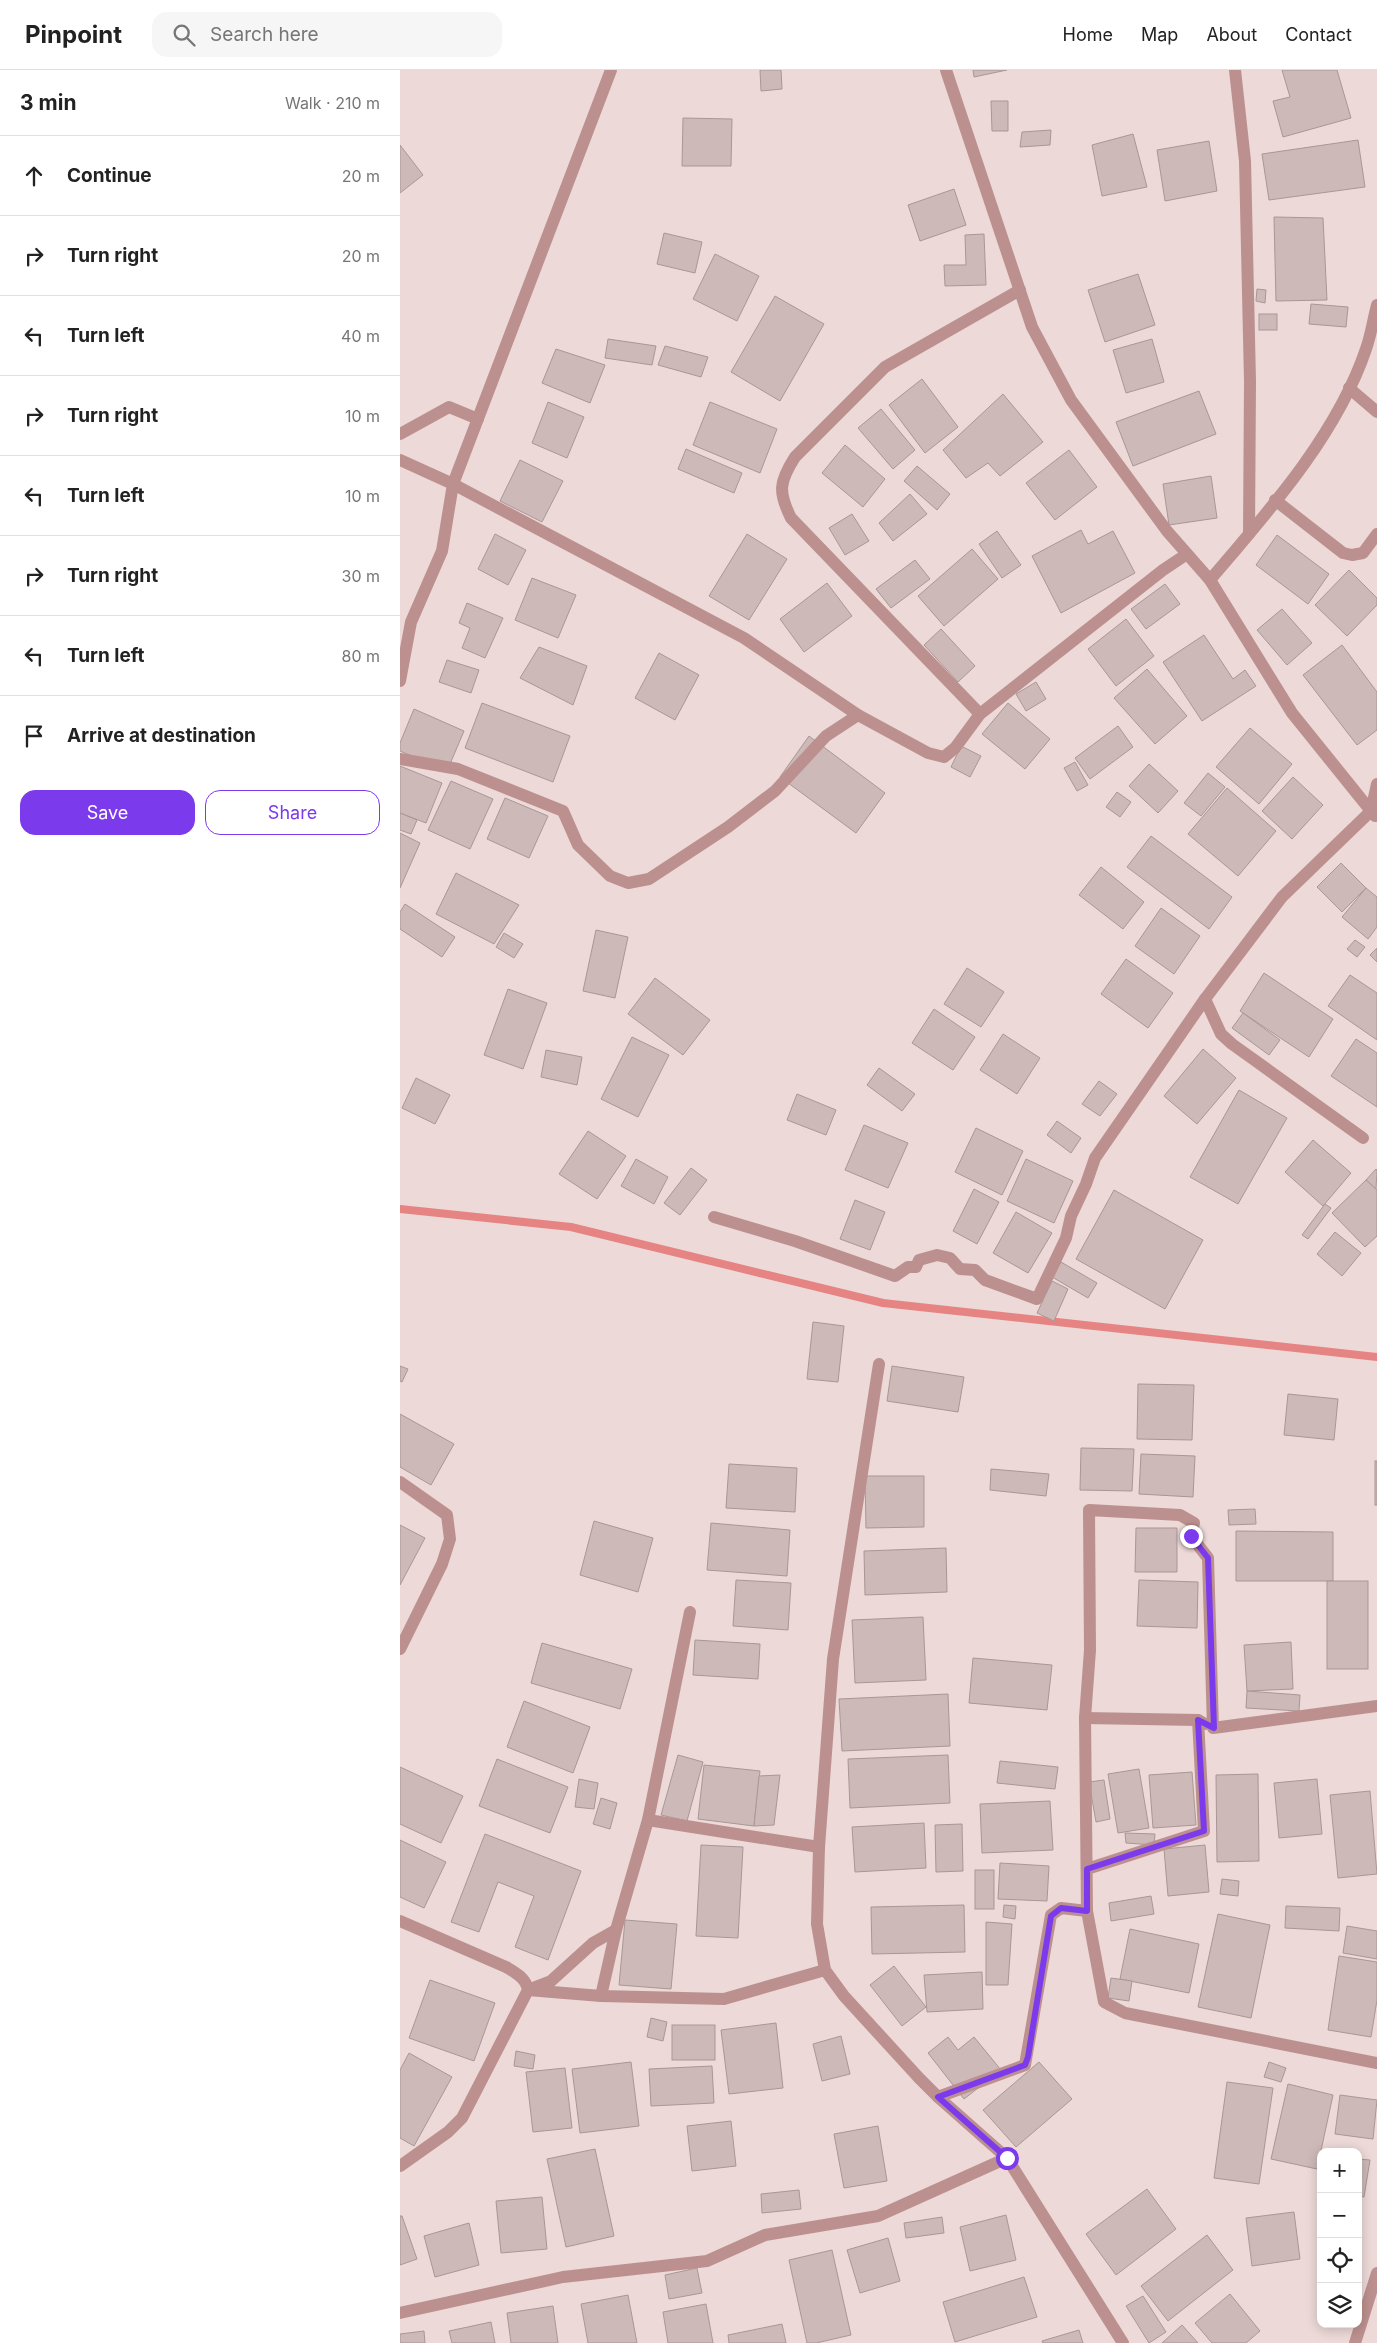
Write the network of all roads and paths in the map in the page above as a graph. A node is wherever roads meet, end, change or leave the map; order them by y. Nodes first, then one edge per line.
1 (611, 70) edge
2 (946, 70) edge
3 (1235, 70) edge
4 (1020, 290) junction
5 (1377, 305) edge
6 (1349, 388) junction
7 (1377, 412) edge
8 (478, 419) junction
9 (400, 434) edge
10 (400, 460) edge
11 (453, 484) junction
12 (1275, 500) junction
13 (1249, 534) junction
14 (1377, 534) edge
15 (1188, 554) junction
16 (1210, 580) junction
17 (405, 619) edge
18 (400, 681) edge
19 (980, 714) junction
20 (858, 715) junction
21 (400, 759) edge
22 (1377, 784) edge
23 (1374, 814) edge
24 (1205, 998) junction
25 (1362, 1138) dead end
26 (714, 1217) dead end
27 (879, 1364) dead end
28 (400, 1482) edge
29 (690, 1612) dead end
30 (400, 1649) edge
31 (1377, 1706) edge
32 (1085, 1718) junction
33 (1198, 1720) junction
34 (1214, 1728) junction
35 (648, 1820) junction
36 (819, 1847) junction
37 (1087, 1869) junction
38 (1087, 1911) junction
39 (400, 1921) edge
40 (616, 1930) junction
41 (825, 1970) junction
42 (528, 1990) junction
43 (600, 1996) junction
44 (1377, 2063) edge
45 (938, 2097) junction
46 (1007, 2158) junction
47 (400, 2166) edge
48 (1377, 2273) edge
49 (400, 2313) edge
50 (1123, 2343) edge
51 (1355, 2343) edge

1 - 8 street
2 - 4 street
3 - 13 street
4 - 15 street
4 - 19 street
5 - 6 street
6 - 7 street
6 - 12 street
8 - 9 street
8 - 11 street
10 - 11 street
11 - 17 street
11 - 20 street
12 - 13 street
12 - 14 street
13 - 16 street
15 - 16 street
15 - 19 street
16 - 23 street
17 - 18 street
19 - 20 street
20 - 21 street
22 - 23 street
23 - 24 street
24 - 25 street
24 - 26 street
27 - 36 street
28 - 30 street
29 - 35 street
31 - 34 street
32 - 33 street
32 - 34 street
32 - 37 street
33 - 34 street
33 - 37 street
35 - 36 street
35 - 40 street
36 - 41 street
37 - 38 street
38 - 44 street
38 - 45 street
39 - 42 street
40 - 42 street
40 - 43 street
41 - 43 street
41 - 45 street
42 - 43 street
42 - 47 street
45 - 46 street
46 - 49 street
46 - 50 street
48 - 51 street

